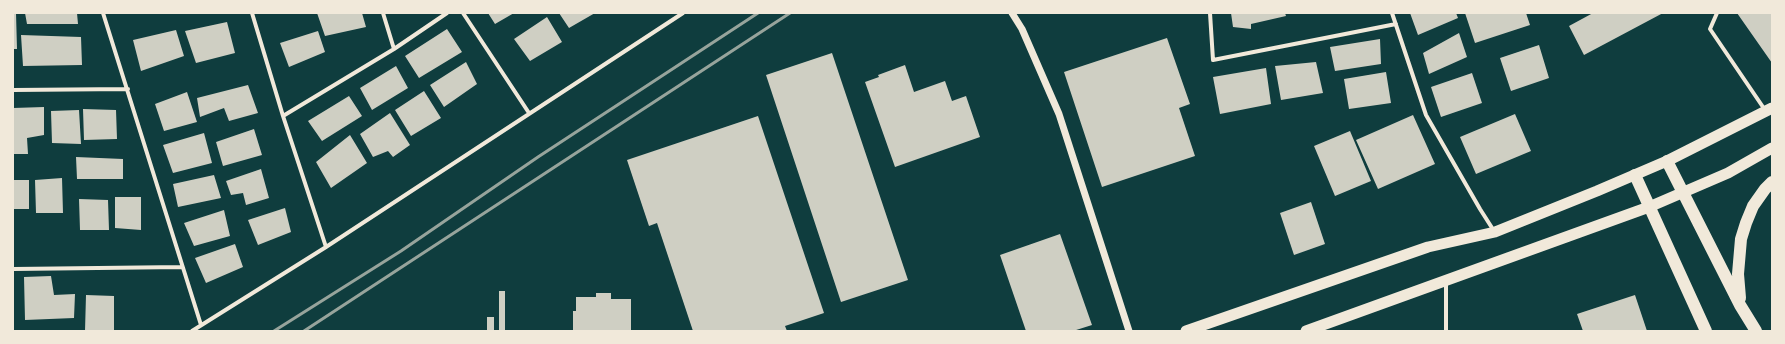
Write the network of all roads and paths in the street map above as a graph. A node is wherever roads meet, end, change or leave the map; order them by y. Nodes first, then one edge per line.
1 (103, 13) edge
2 (252, 13) edge
3 (383, 13) edge
4 (447, 13) edge
5 (463, 13) edge
6 (683, 13) edge
7 (1012, 13) edge
8 (1210, 13) edge
9 (1392, 13) edge
10 (1717, 13) edge
11 (1396, 24) junction
12 (394, 49) junction
13 (128, 89) junction
14 (13, 90) edge
15 (1769, 110) edge
16 (529, 113) junction
17 (283, 116) junction
18 (1772, 148) edge
19 (1667, 161) junction
20 (1635, 175) junction
21 (1772, 182) edge
22 (1684, 192) junction
23 (1649, 207) junction
24 (1495, 232) junction
25 (326, 247) junction
26 (182, 267) junction
27 (13, 269) edge
28 (1446, 279) junction
29 (1740, 304) junction
30 (201, 325) junction
31 (192, 331) edge
32 (1129, 331) edge
33 (1186, 331) edge
34 (1306, 331) edge
35 (1446, 331) edge
36 (1706, 331) edge
37 (1756, 331) edge

1 - 13 street
2 - 17 street
3 - 12 street
4 - 12 street
5 - 16 street
6 - 16 street
7 - 32 street
8 - 11 street
9 - 11 street
10 - 15 street
11 - 24 street
12 - 17 street
13 - 14 street
13 - 26 street
15 - 19 highway
16 - 25 street
17 - 25 street
18 - 22 highway
19 - 20 highway
19 - 22 highway
20 - 23 highway
20 - 24 highway
21 - 29 highway
22 - 23 highway
22 - 29 highway
23 - 28 highway
23 - 36 highway
24 - 33 highway
25 - 30 street
26 - 27 street
26 - 30 street
28 - 34 highway
28 - 35 street
29 - 37 highway
30 - 31 street

